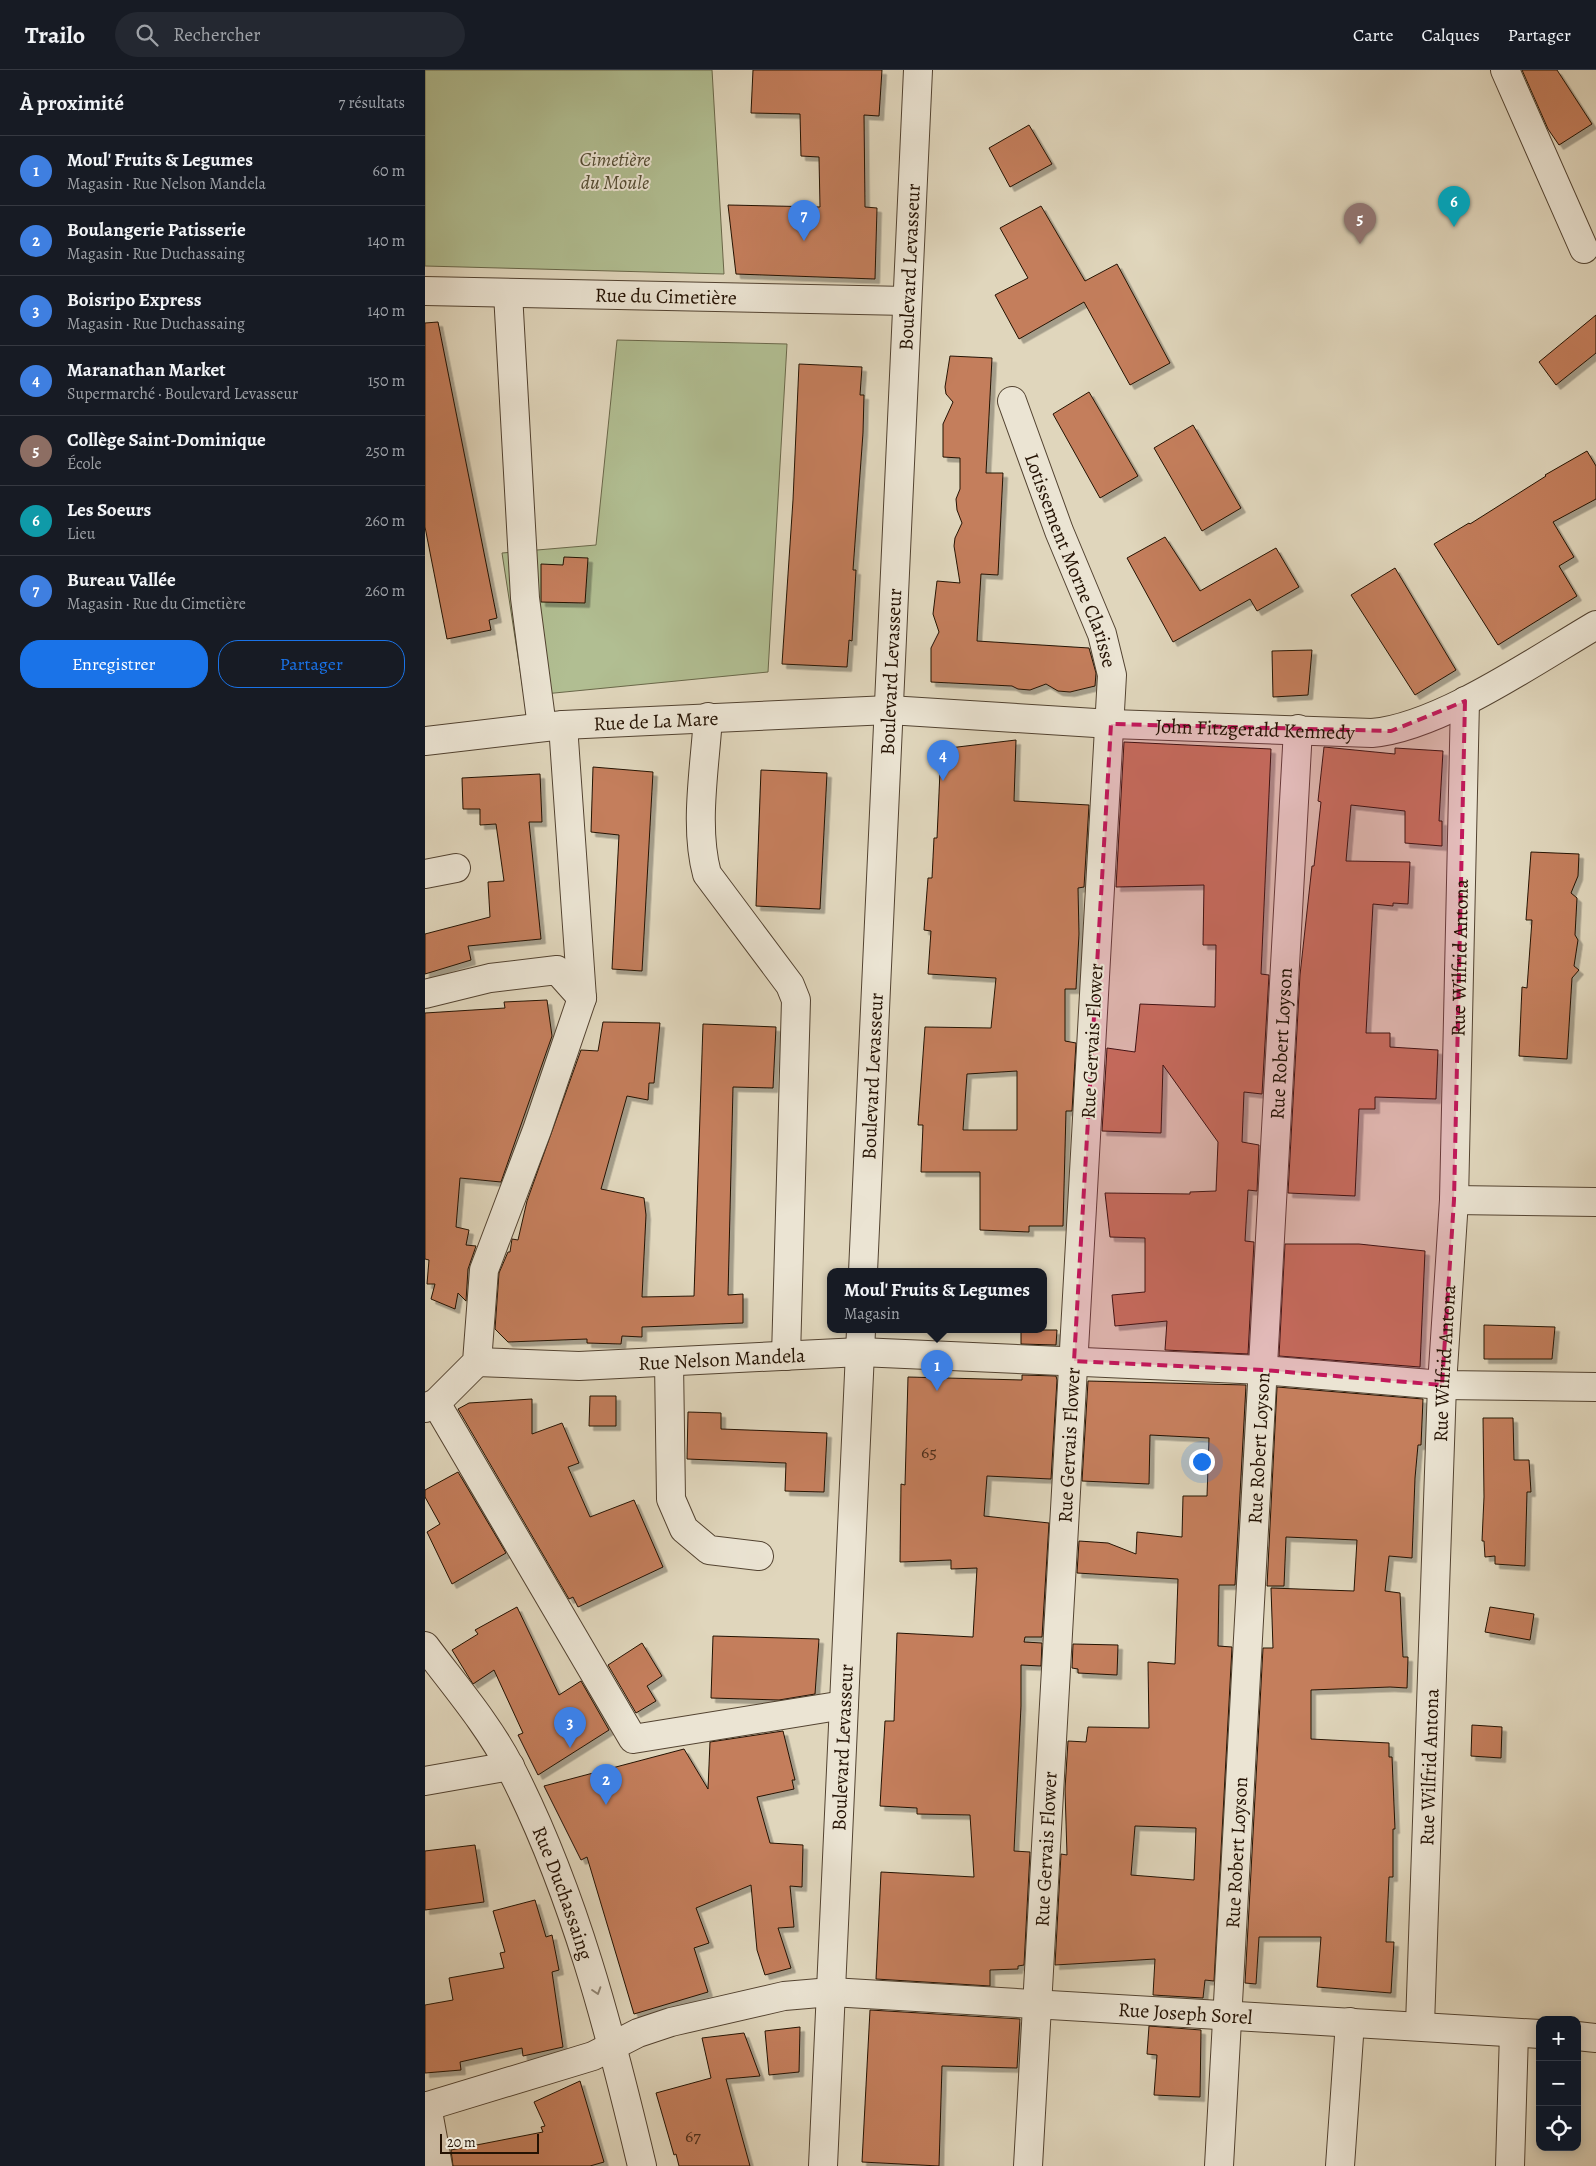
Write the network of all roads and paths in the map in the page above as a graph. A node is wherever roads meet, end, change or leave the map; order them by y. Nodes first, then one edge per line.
1 (918, 70) edge
2 (1505, 70) edge
3 (1584, 248) dead end
4 (425, 291) edge
5 (507, 293) junction
6 (907, 301) junction
7 (1012, 401) dead end
8 (1596, 625) edge
9 (1465, 701) junction
10 (889, 710) junction
11 (709, 717) junction
12 (1111, 724) junction
13 (552, 726) junction
14 (1298, 730) junction
15 (425, 741) edge
16 (456, 868) dead end
17 (425, 874) edge
18 (425, 994) edge
19 (582, 998) junction
20 (1454, 1200) junction
21 (1596, 1202) edge
22 (863, 1268) edge
23 (860, 1341) edge
24 (787, 1356) junction
25 (1074, 1361) junction
26 (477, 1362) junction
27 (669, 1362) junction
28 (1263, 1370) junction
29 (1442, 1385) junction
30 (1596, 1387) edge
31 (431, 1406) edge
32 (759, 1556) dead end
33 (425, 1646) edge
34 (844, 1705) junction
35 (510, 1766) junction
36 (425, 1781) edge
37 (831, 1992) junction
38 (1037, 2004) junction
39 (1227, 2015) junction
40 (1350, 2022) junction
41 (1419, 2025) junction
42 (1527, 2033) edge
43 (1581, 2036) edge
44 (1596, 2038) edge
45 (613, 2047) junction
46 (426, 2106) edge
47 (438, 2166) edge
48 (642, 2166) edge
49 (823, 2166) edge
50 (1028, 2166) edge
51 (1219, 2166) edge
52 (1340, 2166) edge
53 (1510, 2166) edge

1 - 6 street, Boulevard Levasseur
2 - 3 street
4 - 5 street, Rue du Cimetière
5 - 6 street, Rue du Cimetière
5 - 13 street
6 - 10 street, Boulevard Levasseur
7 - 12 street, Lotissement Morne Clarisse
8 - 9 street, John Fitzgerald Kennedy
9 - 14 street, John Fitzgerald Kennedy
9 - 20 street, Rue Wilfrid Antona
10 - 11 street, Rue de La Mare
10 - 12 street, John Fitzgerald Kennedy
10 - 22 street, Boulevard Levasseur
11 - 13 street, Rue de La Mare
11 - 24 street
12 - 14 street, John Fitzgerald Kennedy
12 - 25 street, Rue Gervais Flower
13 - 15 street, Rue de La Mare
13 - 19 street
14 - 28 street, Rue Robert Loyson
16 - 17 street
18 - 19 street
19 - 26 street
20 - 21 street
20 - 29 street, Rue Wilfrid Antona
23 - 24 street, Rue Nelson Mandela
23 - 25 street, Rue Nelson Mandela
23 - 34 street, Boulevard Levasseur
24 - 27 street, Rue Nelson Mandela
25 - 28 street, Rue Nelson Mandela
25 - 38 street, Rue Gervais Flower
26 - 27 street, Rue Nelson Mandela
26 - 31 street
27 - 32 street
28 - 29 street, Rue Nelson Mandela
28 - 39 street, Rue Robert Loyson
29 - 30 street, Rue Nelson Mandela
29 - 41 street, Rue Wilfrid Antona
31 - 34 street
33 - 35 street, Rue Duchassaing
34 - 37 street, Boulevard Levasseur
35 - 36 street
35 -> 45 street, Rue Duchassaing
37 - 38 street, Rue Joseph Sorel
37 - 45 street, Rue Joseph Sorel
37 - 49 street, Boulevard Levasseur
38 - 39 street, Rue Joseph Sorel
38 - 50 street, Rue Gervais Flower
39 - 40 street, Rue Joseph Sorel
39 - 51 street, Rue Robert Loyson
40 - 41 street, Rue Joseph Sorel
40 - 52 street
41 - 42 street, Rue Joseph Sorel
42 - 53 street
43 - 44 street
45 - 46 street, Rue Joseph Sorel
45 - 48 street, Rue Duchassaing
46 - 47 street

